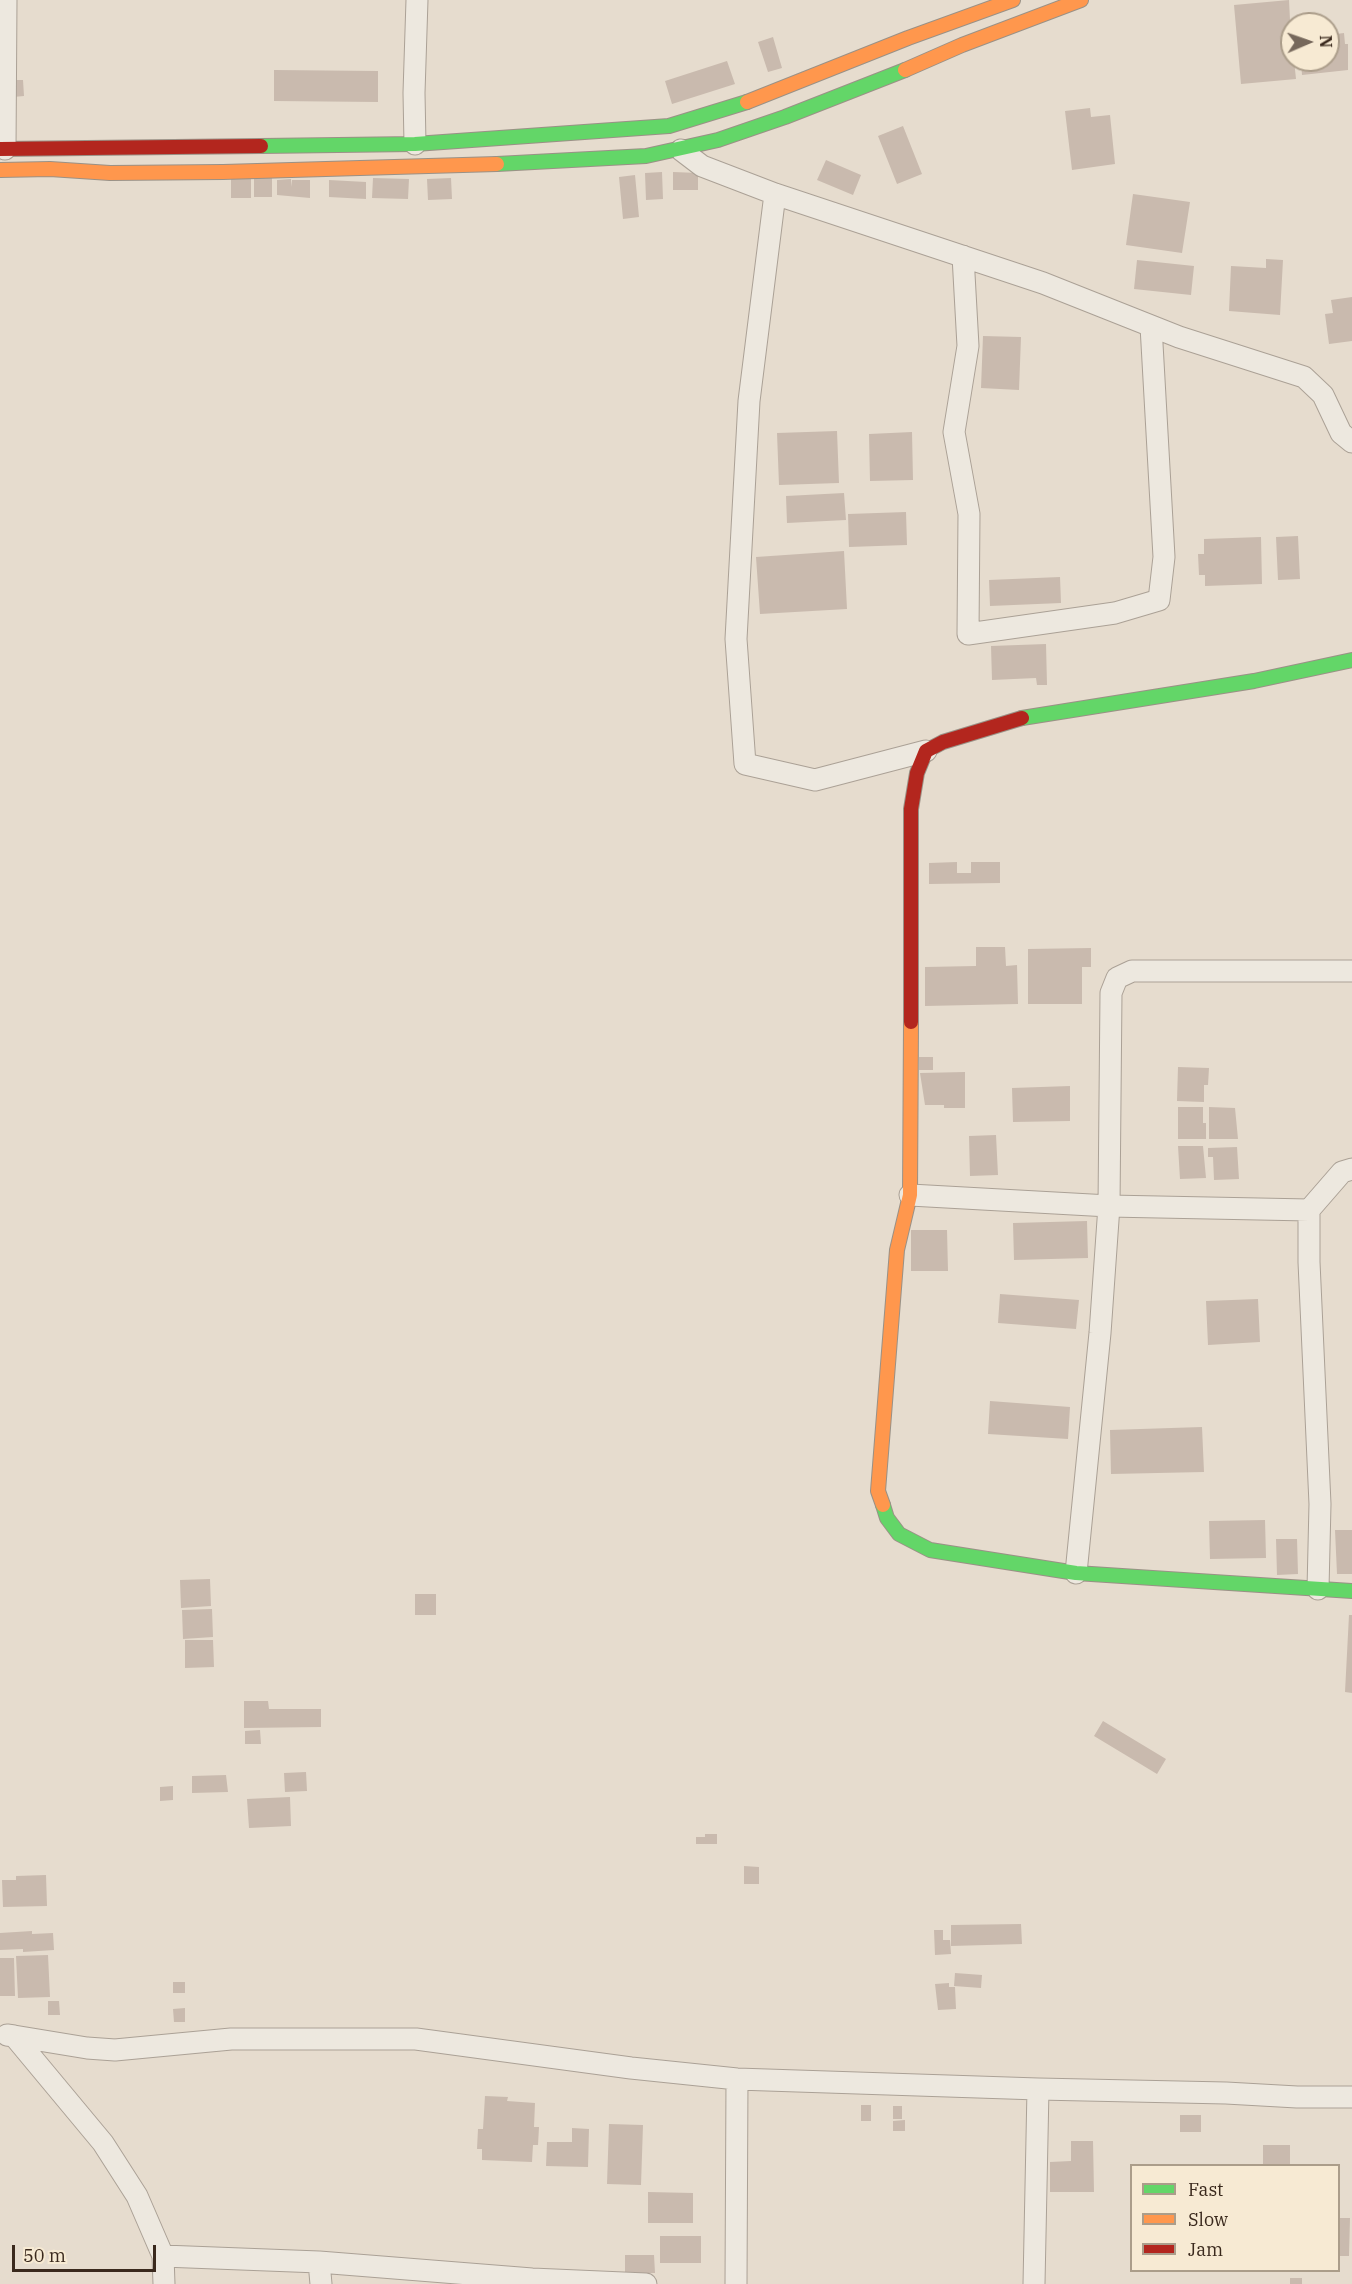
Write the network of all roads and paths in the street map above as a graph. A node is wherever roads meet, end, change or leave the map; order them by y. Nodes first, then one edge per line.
1 (6, 0) edge
2 (417, 0) edge
3 (1013, 0) edge
4 (1081, 0) edge
5 (415, 144) junction
6 (2, 149) edge
7 (681, 150) junction
8 (0, 170) edge
9 (775, 194) junction
10 (963, 256) junction
11 (1151, 326) junction
12 (1352, 442) edge
13 (1352, 660) edge
14 (926, 751) junction
15 (1352, 971) edge
16 (1352, 1169) edge
17 (910, 1195) junction
18 (1109, 1206) junction
19 (1309, 1210) junction
20 (1076, 1573) junction
21 (1318, 1589) junction
22 (1352, 1591) edge
23 (7, 2035) edge
24 (737, 2079) junction
25 (1038, 2089) junction
26 (1352, 2097) edge
27 (163, 2256) junction
28 (319, 2262) junction
29 (532, 2282) edge
30 (164, 2284) edge
31 (321, 2284) edge
32 (646, 2284) edge
33 (736, 2284) edge
34 (1034, 2284) edge

1 - 6 street
2 - 5 street
3 - 5 street
4 - 7 street
5 - 6 street
7 - 8 street
7 - 9 street
9 - 10 street
9 - 14 street
10 - 11 street
10 - 11 street
11 - 12 street
13 - 14 street
14 - 17 street
15 - 18 street
16 - 19 street
17 - 18 street
17 - 20 street
18 - 19 street
18 - 20 street
19 - 21 street
20 - 21 street
21 - 22 street
23 - 24 street
23 - 27 street
24 - 25 street
24 - 33 street
25 - 26 street
25 - 34 street
27 - 28 street
27 - 30 street
28 - 29 street
28 - 31 street
29 - 32 street

